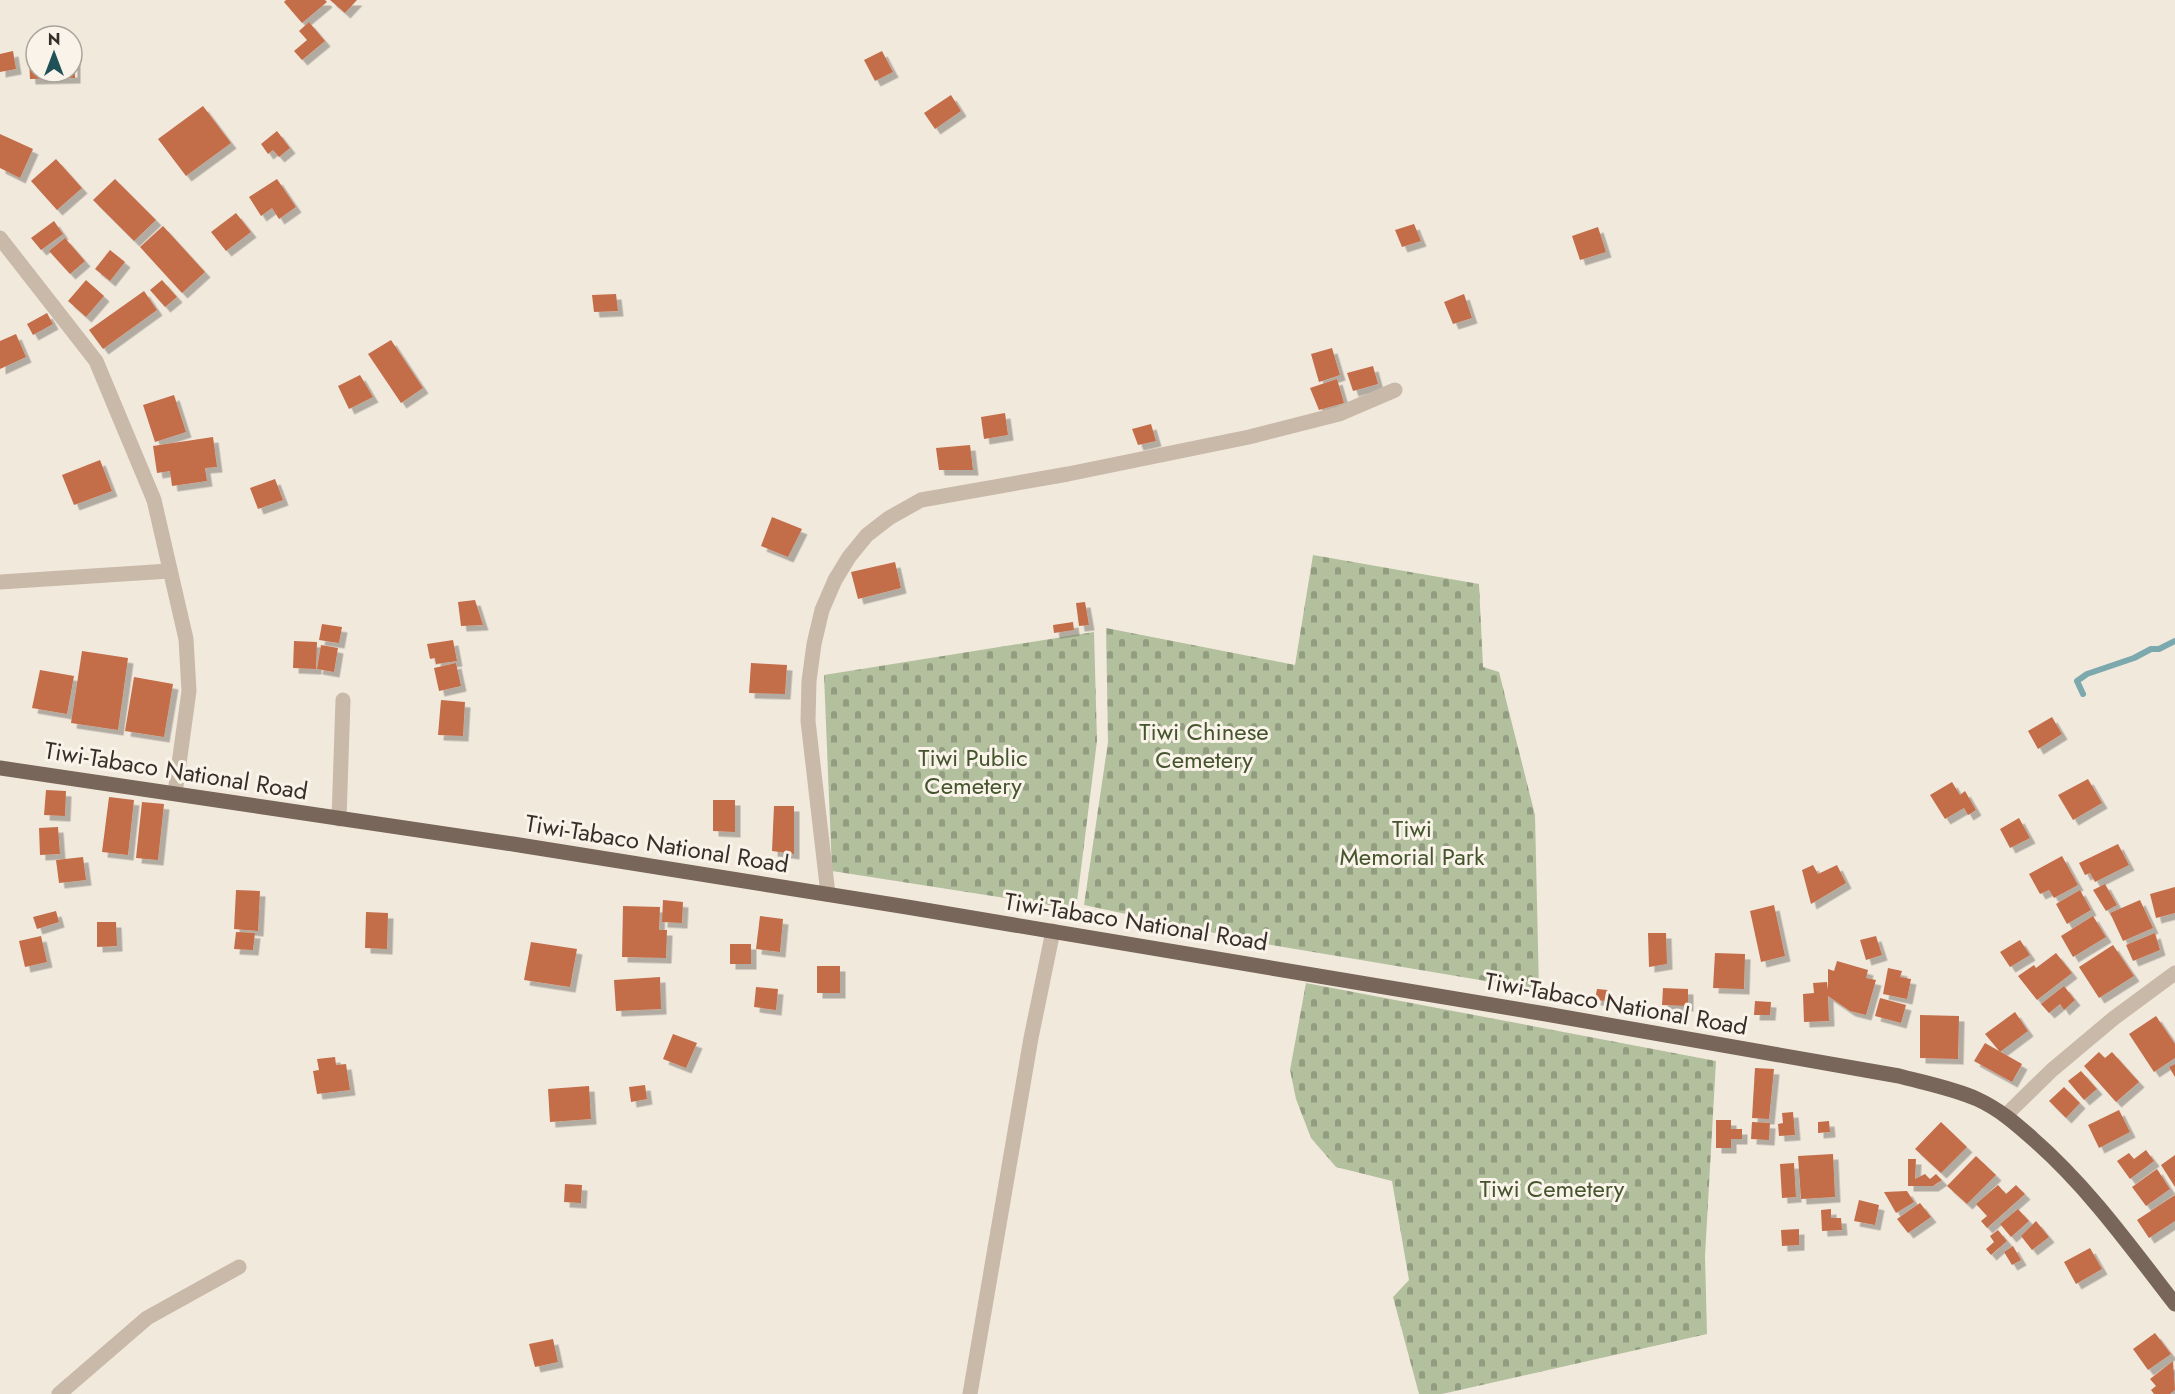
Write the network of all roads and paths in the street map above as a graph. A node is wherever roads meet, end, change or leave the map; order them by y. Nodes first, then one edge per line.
1 (0, 238) edge
2 (1395, 390) dead end
3 (169, 571) junction
4 (0, 582) edge
5 (343, 700) dead end
6 (0, 768) edge
7 (175, 793) junction
8 (339, 819) junction
9 (828, 894) junction
10 (1053, 932) junction
11 (2175, 973) edge
12 (2006, 1115) junction
13 (239, 1267) dead end
14 (2175, 1304) edge
15 (59, 1394) edge
16 (970, 1394) edge

1 - 3 street
2 - 9 street
3 - 4 street
3 - 7 street
5 - 8 street
6 - 7 main road, Tiwi-Tabaco National Road
7 - 8 main road, Tiwi-Tabaco National Road
8 - 9 main road, Tiwi-Tabaco National Road
9 - 10 main road, Tiwi-Tabaco National Road
10 - 12 main road, Tiwi-Tabaco National Road
10 - 16 street
11 - 12 street
12 - 14 main road, Tiwi-Tabaco National Road
13 - 15 street

